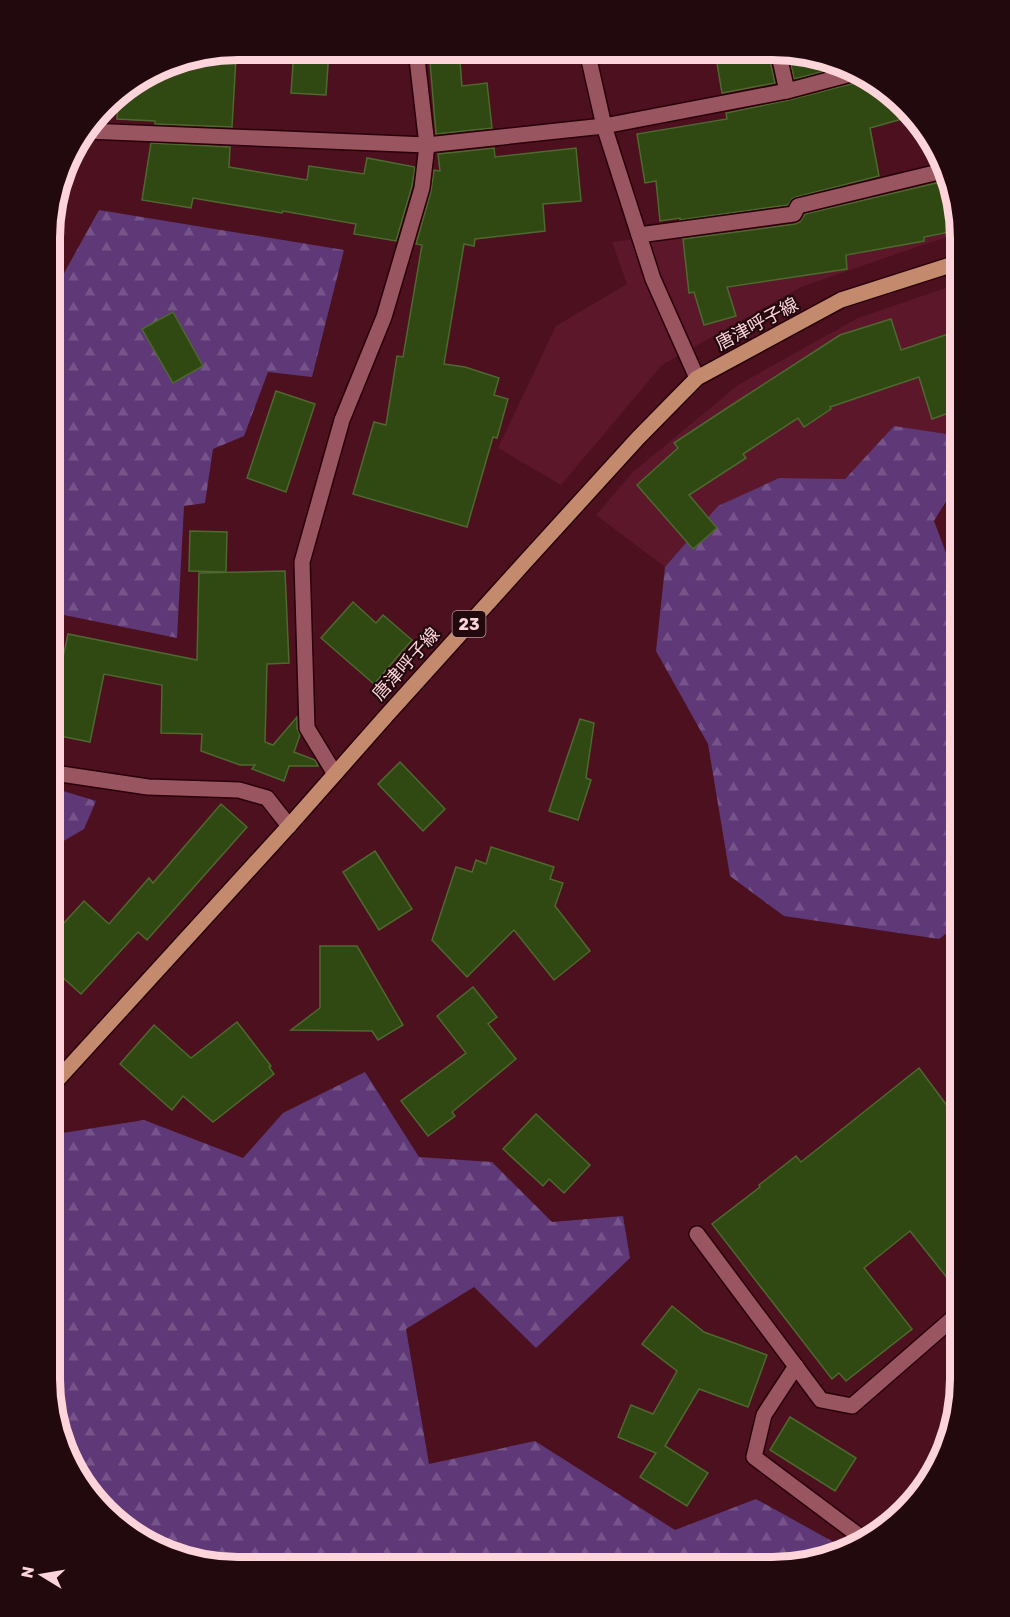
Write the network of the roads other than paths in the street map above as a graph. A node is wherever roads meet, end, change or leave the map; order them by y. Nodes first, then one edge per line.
1 (417, 60) edge
2 (589, 60) edge
3 (780, 61) edge
4 (844, 76) edge
5 (788, 91) junction
6 (604, 126) junction
7 (96, 131) edge
8 (427, 146) junction
9 (937, 172) edge
10 (639, 234) junction
11 (950, 265) edge
12 (697, 378) junction
13 (60, 773) edge
14 (335, 774) junction
15 (289, 826) junction
16 (60, 1077) edge
17 (697, 1234) dead end
18 (950, 1321) edge
19 (796, 1366) junction
20 (859, 1534) edge

1 - 8 street
2 - 6 street
3 - 5 street
4 - 5 street
5 - 6 street
6 - 8 street
6 - 10 street
7 - 8 street
8 - 14 street
9 - 10 street
10 - 12 street
11 - 12 main road, 唐津呼子線 / 23
12 - 14 main road, 唐津呼子線 / 23
13 - 15 street
14 - 15 main road, 唐津呼子線 / 23
15 - 16 main road, 唐津呼子線 / 23
17 - 19 street
18 - 19 street
19 - 20 street

